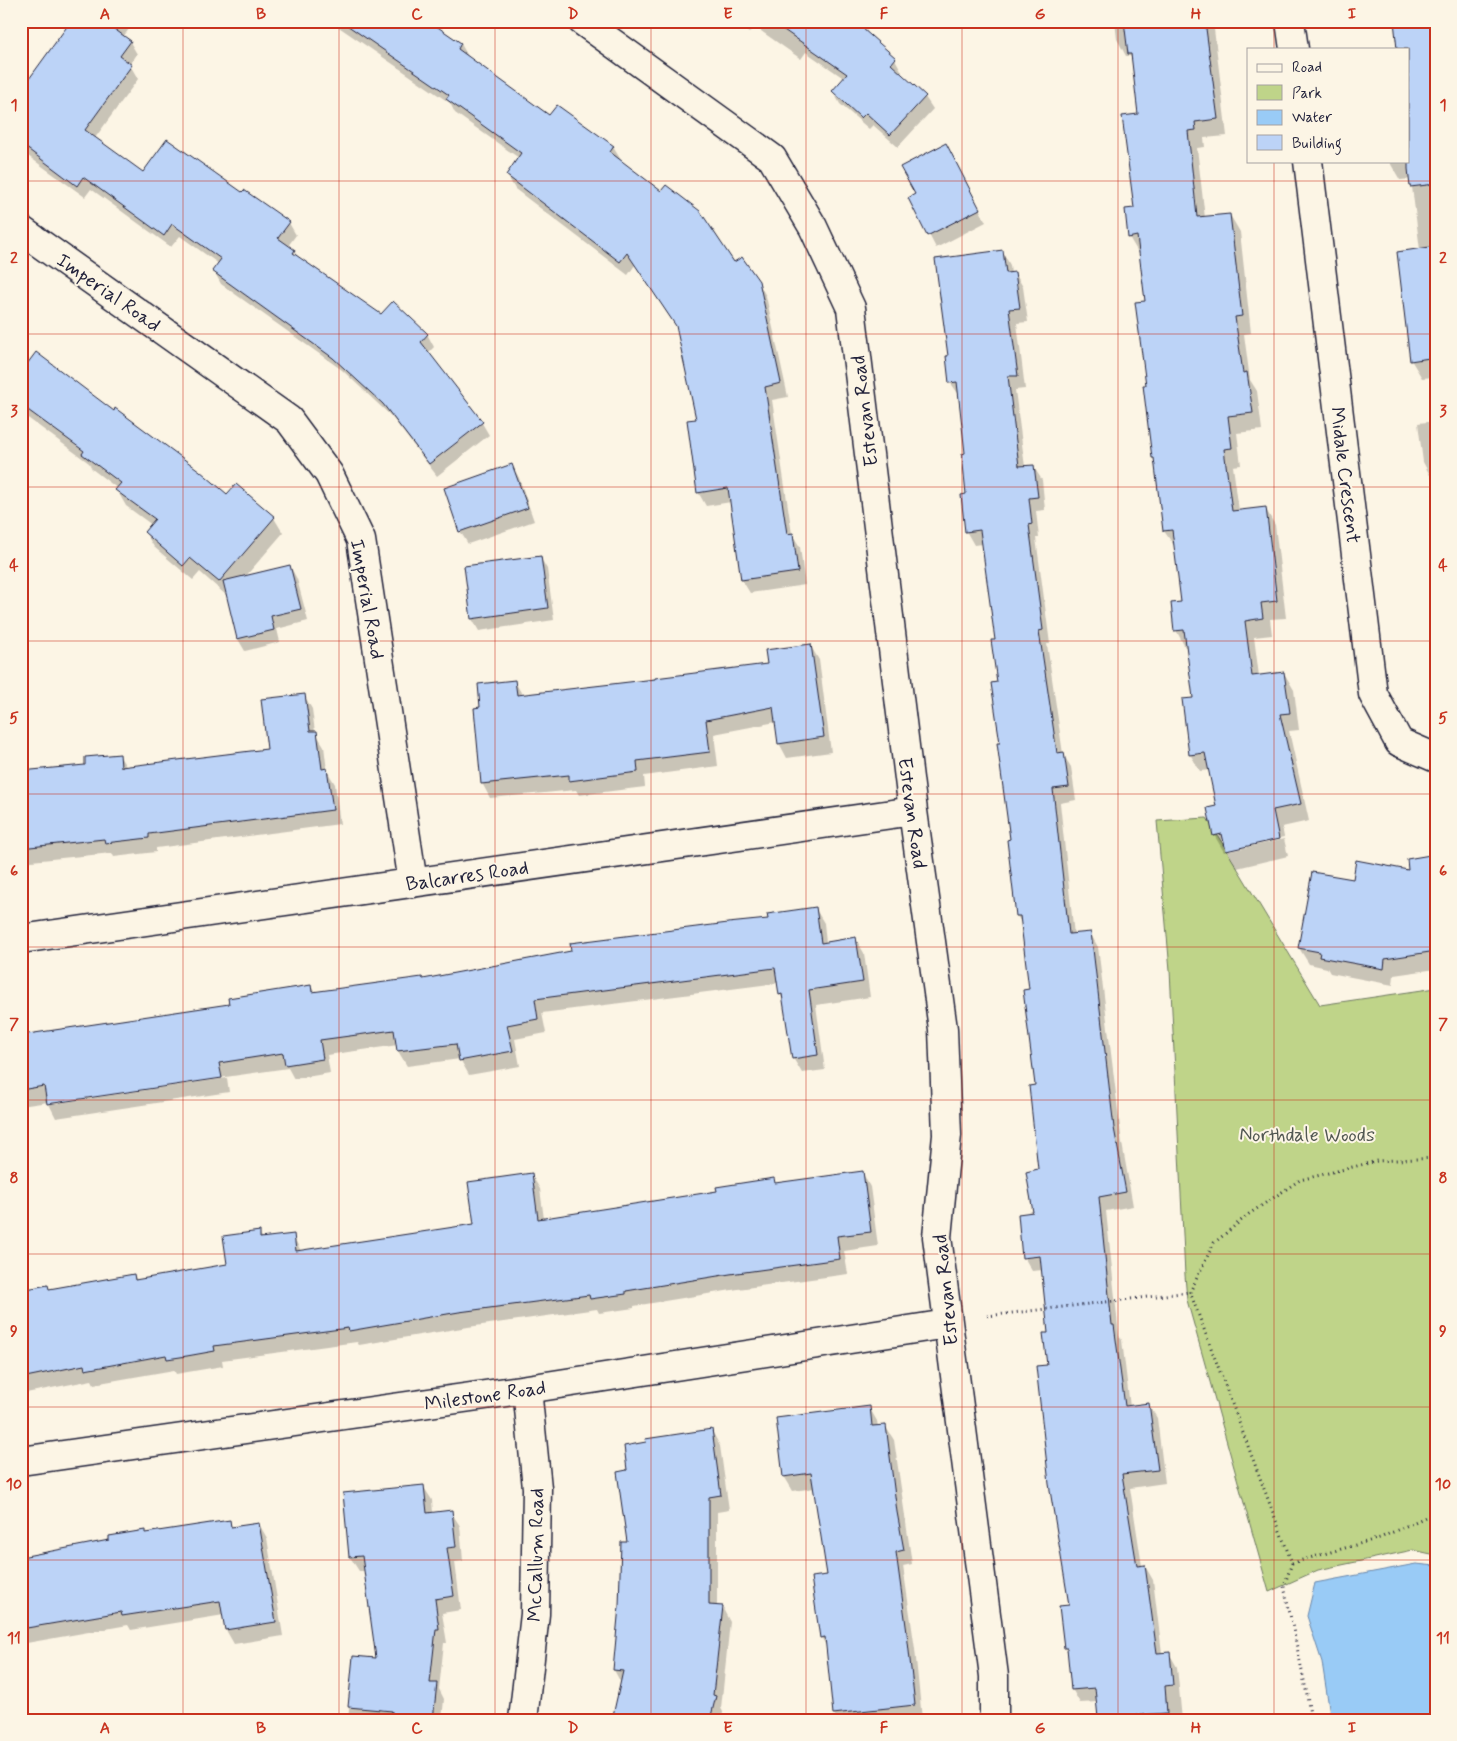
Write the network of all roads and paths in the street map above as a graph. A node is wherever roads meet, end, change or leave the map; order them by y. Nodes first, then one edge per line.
1 (582, 21) edge
2 (1290, 21) edge
3 (1294, 48) edge
4 (1308, 162) edge
5 (21, 230) edge
6 (1436, 758) edge
7 (912, 811) junction
8 (413, 883) junction
9 (21, 939) edge
10 (1436, 1158) edge
11 (1190, 1292) junction
12 (987, 1316) dead end
13 (947, 1324) junction
14 (527, 1389) junction
15 (21, 1461) edge
16 (1436, 1514) edge
17 (1292, 1563) junction
18 (523, 1720) edge
19 (994, 1720) edge
20 (1310, 1720) edge

1 - 7 street, Estevan Road
2 - 3 street
4 - 6 street, Midale Crescent
5 - 8 street, Imperial Road
7 - 8 street, Balcarres Road
7 - 13 street, Estevan Road
8 - 9 street, Balcarres Road
10 - 11 path
11 - 12 path
11 - 17 path
13 - 14 street, Milestone Road
13 - 19 street, Estevan Road
14 - 15 street, Milestone Road
14 - 18 street, McCallum Road
16 - 17 path
17 - 20 path

